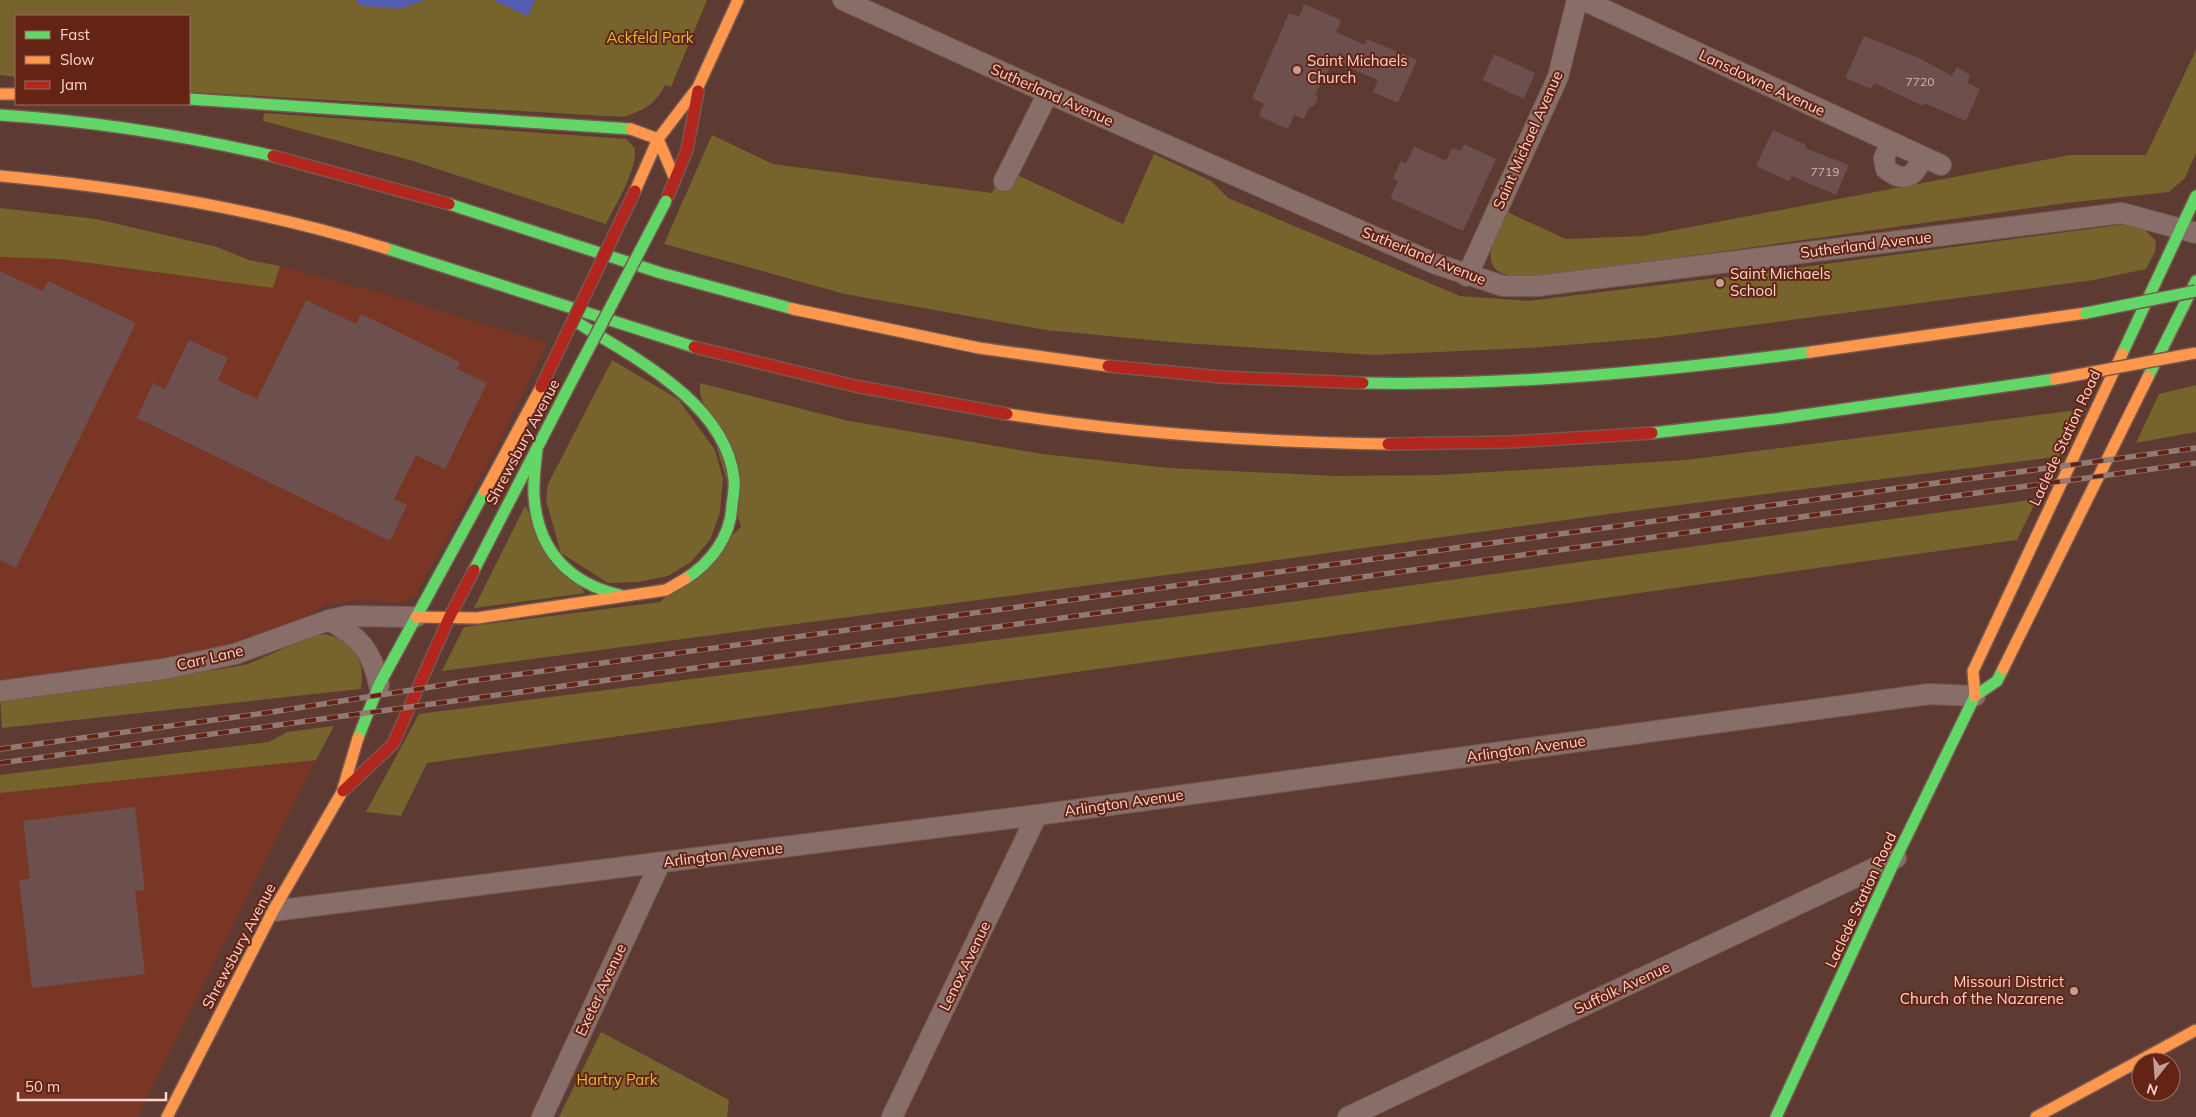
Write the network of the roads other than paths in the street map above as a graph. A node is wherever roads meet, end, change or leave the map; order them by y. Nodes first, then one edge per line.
1 (738, 0) edge
2 (843, 0) edge
3 (1577, 0) edge
4 (1583, 0) edge
5 (698, 87) junction
6 (1048, 93) junction
7 (0, 94) edge
8 (15, 94) edge
9 (190, 99) edge
10 (0, 115) edge
11 (658, 139) junction
12 (1891, 142) junction
13 (0, 176) edge
14 (675, 179) junction
15 (1004, 181) dead end
16 (2196, 196) edge
17 (2188, 231) edge
18 (1467, 276) junction
19 (2196, 281) edge
20 (2196, 291) edge
21 (546, 302) junction
22 (2196, 353) edge
23 (537, 448) junction
24 (626, 597) junction
25 (416, 617) junction
26 (449, 618) junction
27 (328, 620) junction
28 (379, 685) junction
29 (0, 691) edge
30 (1975, 696) junction
31 (342, 792) junction
32 (1037, 815) junction
33 (1896, 858) junction
34 (660, 863) junction
35 (273, 912) junction
36 (2196, 1030) edge
37 (167, 1117) edge
38 (542, 1117) edge
39 (892, 1117) edge
40 (1348, 1117) edge
41 (1776, 1117) edge
42 (2036, 1117) edge

1 - 5 main road, Shrewsbury Avenue
2 - 6 street, Sutherland Avenue
3 - 18 street, Saint Michael Avenue
4 - 12 street, Lansdowne Avenue
5 - 11 main road, Shrewsbury Avenue
5 - 14 main road, Shrewsbury Avenue
6 - 15 street
6 - 18 street, Sutherland Avenue
7 - 8 main road
9 - 11 main road
10 - 20 main road, bridge
11 - 14 main road
11 - 25 main road, Shrewsbury Avenue, bridge
12 - 12 street, Lansdowne Avenue
13 - 21 main road
14 - 23 main road, Shrewsbury Avenue, bridge
16 - 17 main road, Laclede Station Road
17 - 18 street, Sutherland Avenue
17 - 30 main road, Laclede Station Road
19 - 30 main road, Laclede Station Road
21 - 22 main road, bridge
21 - 24 main road
23 - 24 main road
23 - 26 main road, Shrewsbury Avenue
24 - 26 main road
25 - 26 main road
25 - 27 street, Carr Lane
25 - 28 main road, Shrewsbury Avenue
26 - 31 main road, Shrewsbury Avenue
27 - 28 street
27 - 29 street, Carr Lane
28 - 31 main road, Shrewsbury Avenue
30 - 32 street, Arlington Avenue
30 - 33 main road, Laclede Station Road
31 - 35 main road, Shrewsbury Avenue
32 - 34 street, Arlington Avenue
32 - 39 street, Lenox Avenue
33 - 40 street, Suffolk Avenue
33 - 41 main road, Laclede Station Road
34 - 35 street, Arlington Avenue
34 - 38 street, Exeter Avenue
35 - 37 main road, Shrewsbury Avenue
36 - 42 main road

